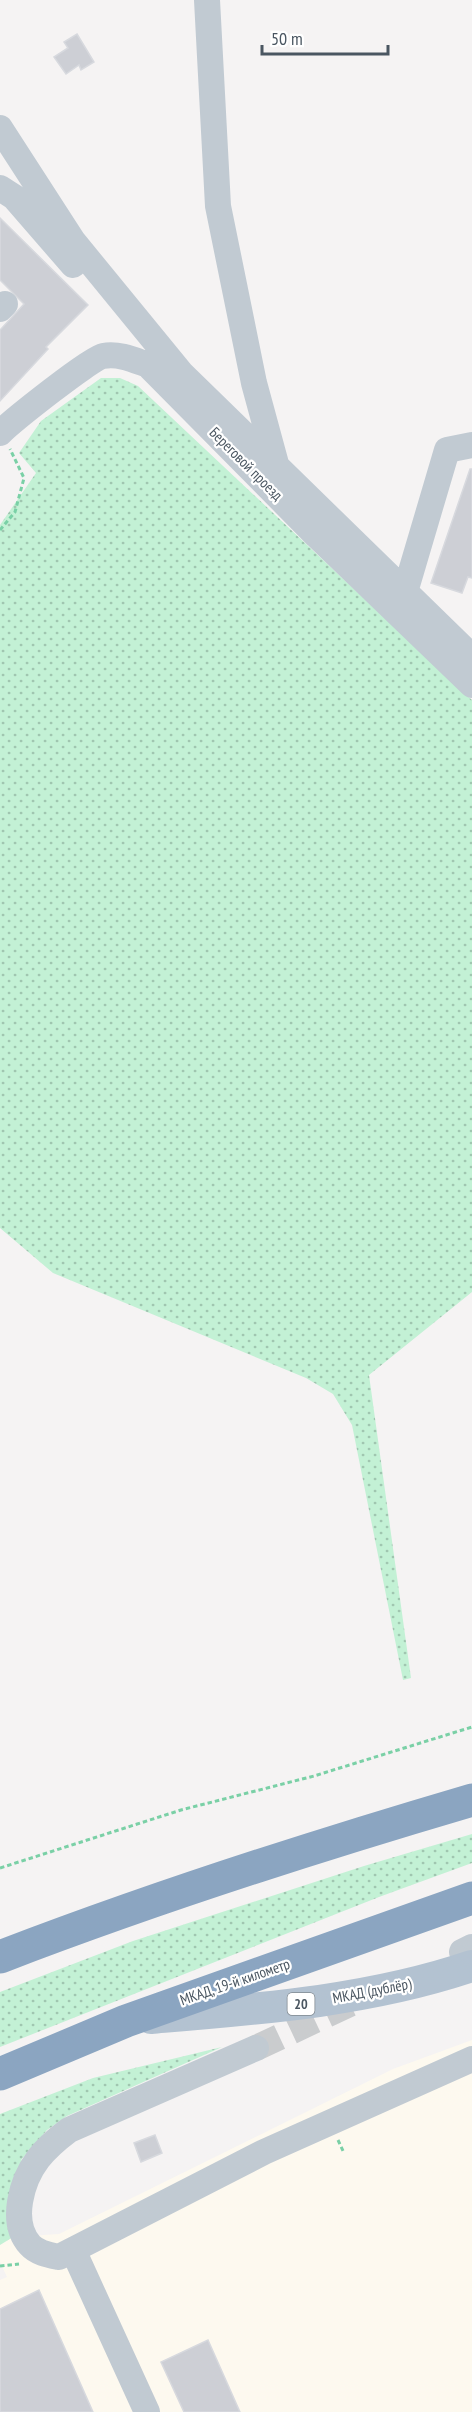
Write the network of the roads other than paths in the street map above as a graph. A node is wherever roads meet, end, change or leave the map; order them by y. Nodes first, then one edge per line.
1 (207, 0) edge
2 (0, 128) edge
3 (0, 188) edge
4 (148, 365) junction
5 (1, 432) edge
6 (472, 445) edge
7 (276, 464) junction
8 (405, 592) junction
9 (472, 657) edge
10 (472, 685) edge
11 (472, 1800) edge
12 (472, 1898) edge
13 (469, 1955) edge
14 (0, 1957) edge
15 (126, 2020) junction
16 (256, 2048) tunnel mouth
17 (472, 2060) edge
18 (0, 2074) edge
19 (66, 2253) junction
20 (147, 2412) edge

1 - 7 street
2 - 7 street
3 - 4 street
4 - 5 street, Береговой проезд
4 - 10 street, Береговой проезд
6 - 8 street
7 - 8 street
8 - 9 street
11 - 14 highway
12 - 15 highway, МКАД, 19-й километр
13 - 15 main road, МКАД (дублёр) / 20
15 - 18 highway, МКАД, 19-й километр
16 - 19 street
17 - 19 street
19 - 20 street

